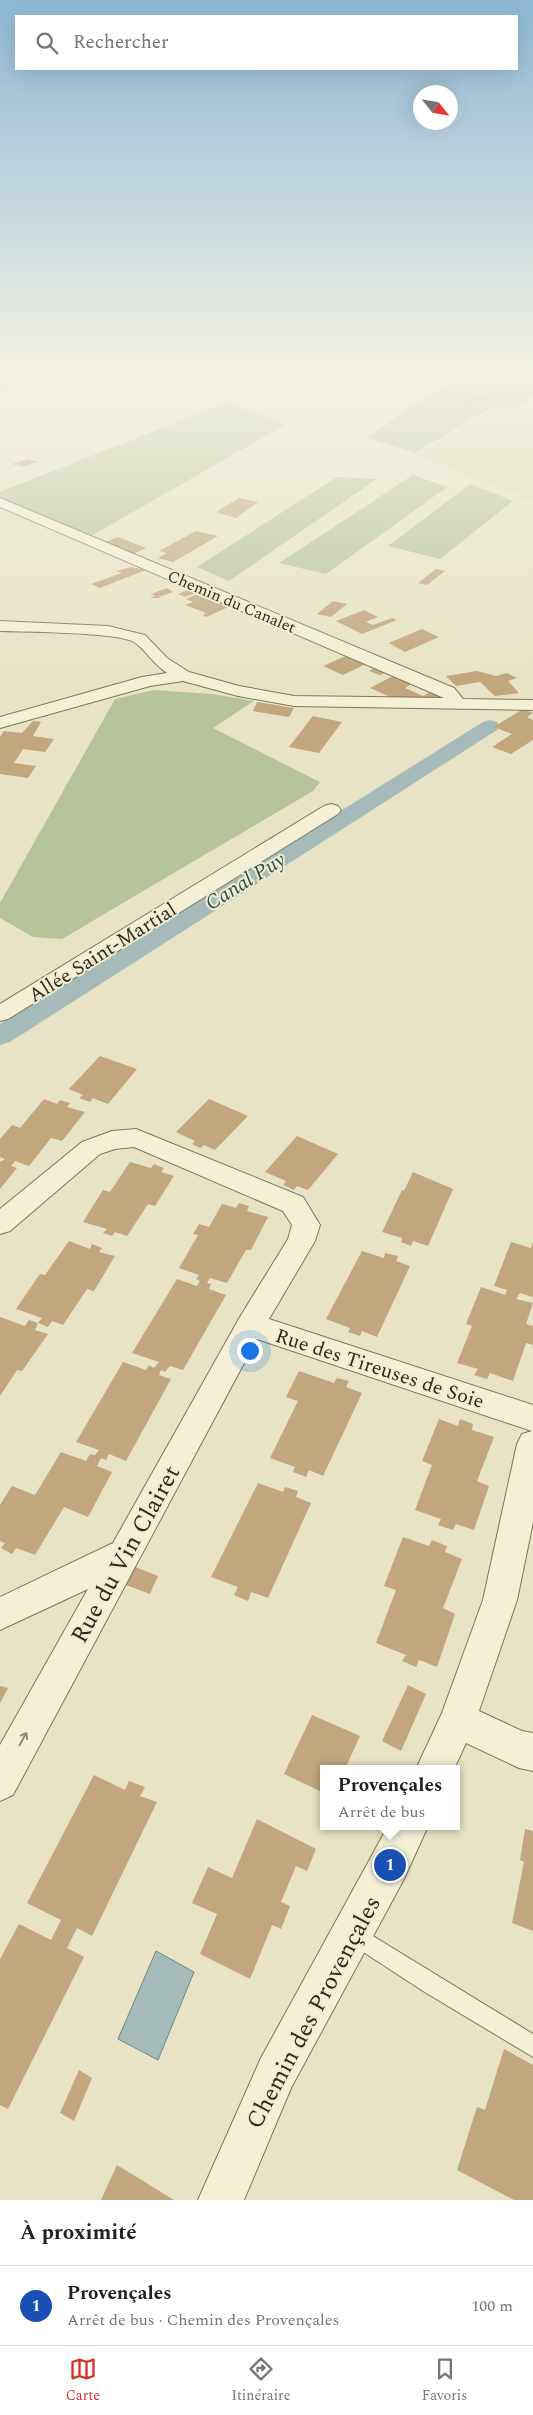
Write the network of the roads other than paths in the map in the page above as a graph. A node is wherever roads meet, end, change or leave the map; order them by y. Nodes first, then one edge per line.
1 (0, 502) edge
2 (0, 626) edge
3 (184, 676) junction
4 (459, 705) junction
5 (533, 705) edge
6 (496, 706) junction
7 (476, 720) dead end
8 (0, 723) edge
9 (331, 810) dead end
10 (0, 1014) edge
11 (0, 1224) edge
12 (250, 1325) junction
13 (533, 1418) edge
14 (533, 1444) edge
15 (124, 1554) junction
16 (0, 1614) edge
17 (458, 1720) junction
18 (533, 1752) edge
19 (437, 1765) edge
20 (0, 1782) edge
21 (406, 1830) edge
22 (353, 1934) junction
23 (533, 2046) edge
24 (221, 2200) edge

1 - 4 street, Chemin du Canalet
2 - 3 street
3 - 4 street
3 - 8 street
4 - 6 street
5 - 6 street
6 - 7 street
9 - 10 street, Allée Saint-Martial
11 - 12 street, Rue des Tireuses de Soie
12 - 13 street, Rue des Tireuses de Soie
12 - 15 street, Rue du Vin Clairet
14 - 17 street
15 - 16 street
20 -> 15 street, Rue du Vin Clairet
17 - 18 street
17 - 19 street
21 - 22 street, Chemin des Provençales
22 - 23 lane
22 - 24 street, Chemin des Provençales

